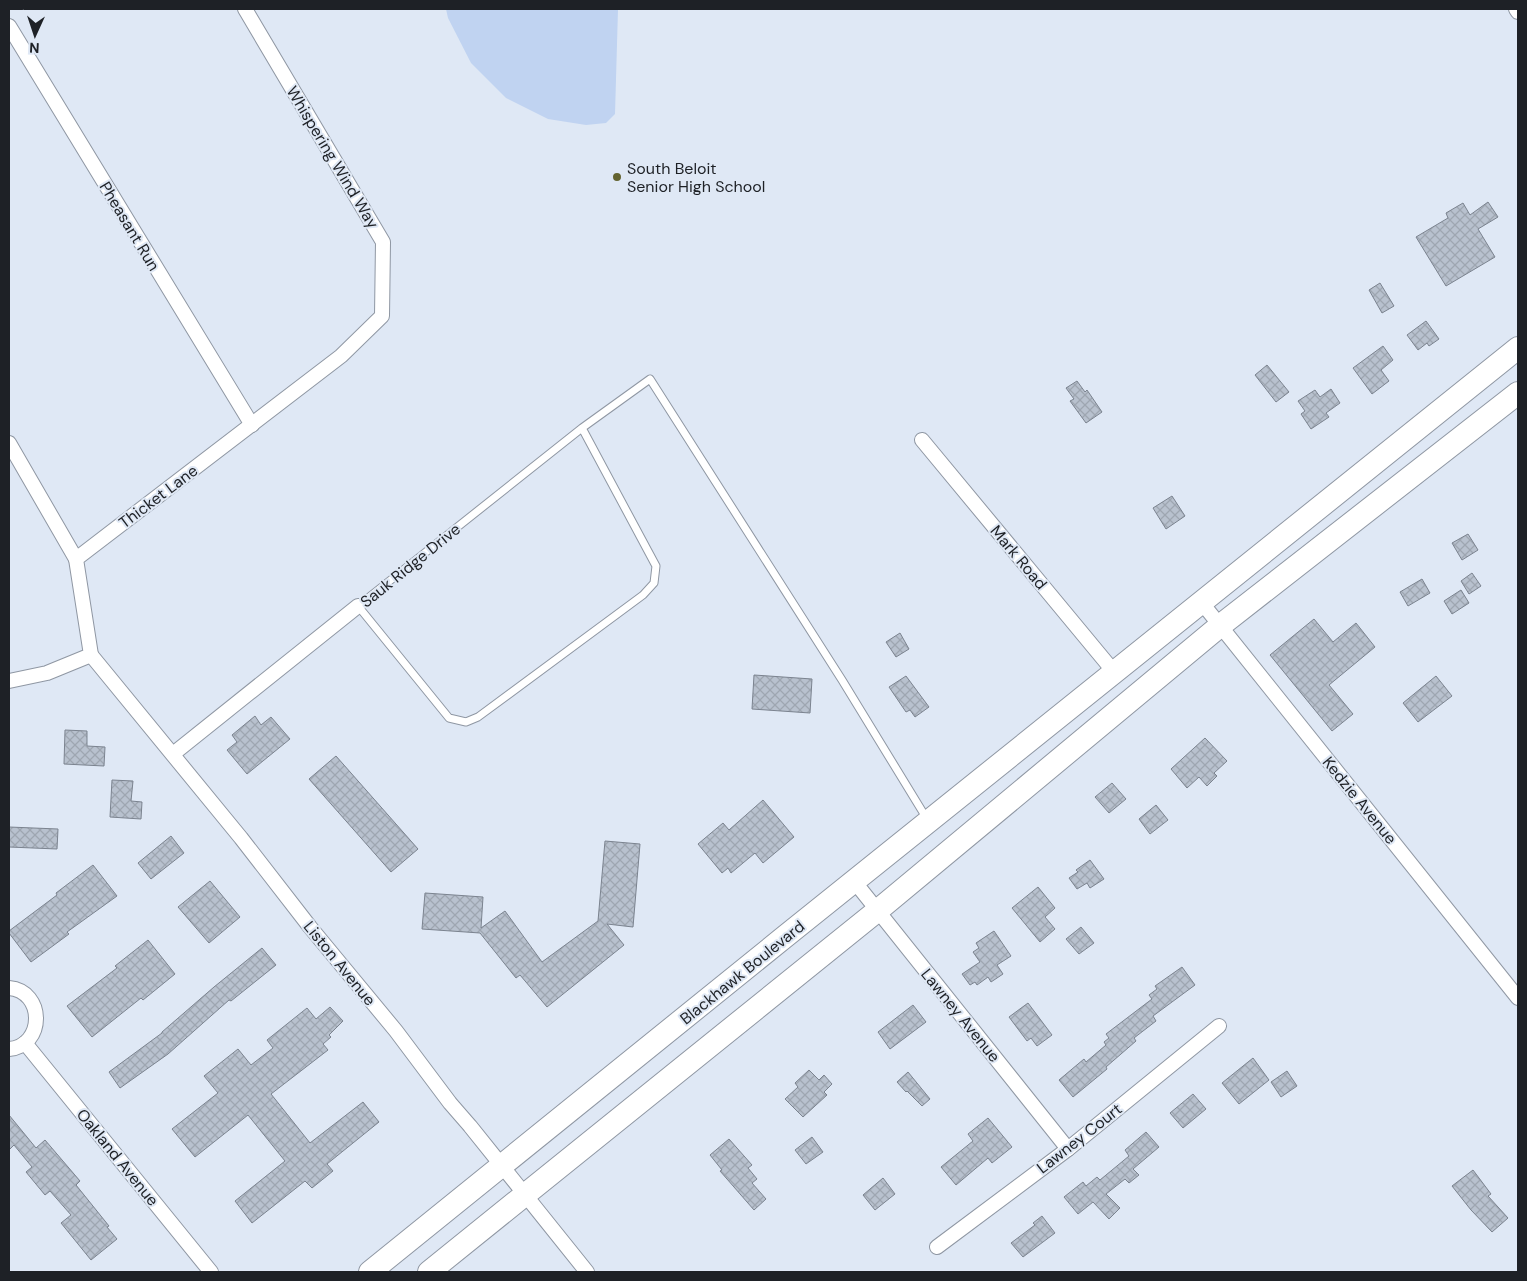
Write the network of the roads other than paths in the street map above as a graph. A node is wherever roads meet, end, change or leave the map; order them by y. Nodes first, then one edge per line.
1 (245, 9) edge
2 (1516, 9) edge
3 (1518, 12) edge
4 (9, 26) edge
5 (382, 316) joint
6 (1518, 348) edge
7 (1518, 393) edge
8 (252, 425) junction
9 (582, 428) junction
10 (922, 440) dead end
11 (9, 443) edge
12 (76, 559) junction
13 (1202, 603) junction
14 (358, 606) junction
15 (1221, 625) junction
16 (91, 655) junction
17 (1115, 673) junction
18 (9, 681) edge
19 (173, 754) junction
20 (928, 822) junction
21 (854, 881) junction
22 (877, 911) junction
23 (9, 988) edge
24 (1518, 998) edge
25 (1219, 1026) dead end
26 (25, 1042) junction
27 (9, 1049) edge
28 (1068, 1149) junction
29 (501, 1165) junction
30 (524, 1195) junction
31 (937, 1248) dead end
32 (211, 1272) edge
33 (370, 1272) edge
34 (429, 1272) edge
35 (587, 1272) edge

1 - 5 street, Whispering Wind Way
2 - 3 street
4 - 8 street, Pheasant Run
5 - 8 street, Thicket Lane
6 - 13 main road, Blackhawk Boulevard
7 - 15 main road
8 - 12 street, Thicket Lane
9 - 14 lane, Sauk Ridge Drive
9 - 14 lane
9 - 20 lane, Sauk Ridge Drive
10 - 17 street, Mark Road
11 - 12 street
12 - 16 street
13 - 15 street, Kedzie Avenue
13 - 17 main road, Blackhawk Boulevard
14 - 19 street, Sauk Ridge Drive
15 - 22 main road
15 - 24 street, Kedzie Avenue
16 - 18 street
16 - 19 street, Liston Avenue
17 - 20 main road, Blackhawk Boulevard
19 - 29 street, Liston Avenue
20 - 21 main road, Blackhawk Boulevard
21 - 22 street, Lawney Avenue
21 - 29 main road, Blackhawk Boulevard
22 - 28 street, Lawney Avenue
22 - 30 main road
23 - 26 street
25 - 28 street, Lawney Court
26 - 27 street
26 - 32 street, Oakland Avenue
28 - 31 street, Lawney Court
29 - 30 street, Liston Avenue
29 - 33 main road, Blackhawk Boulevard
30 - 34 main road
30 - 35 street, Liston Avenue

